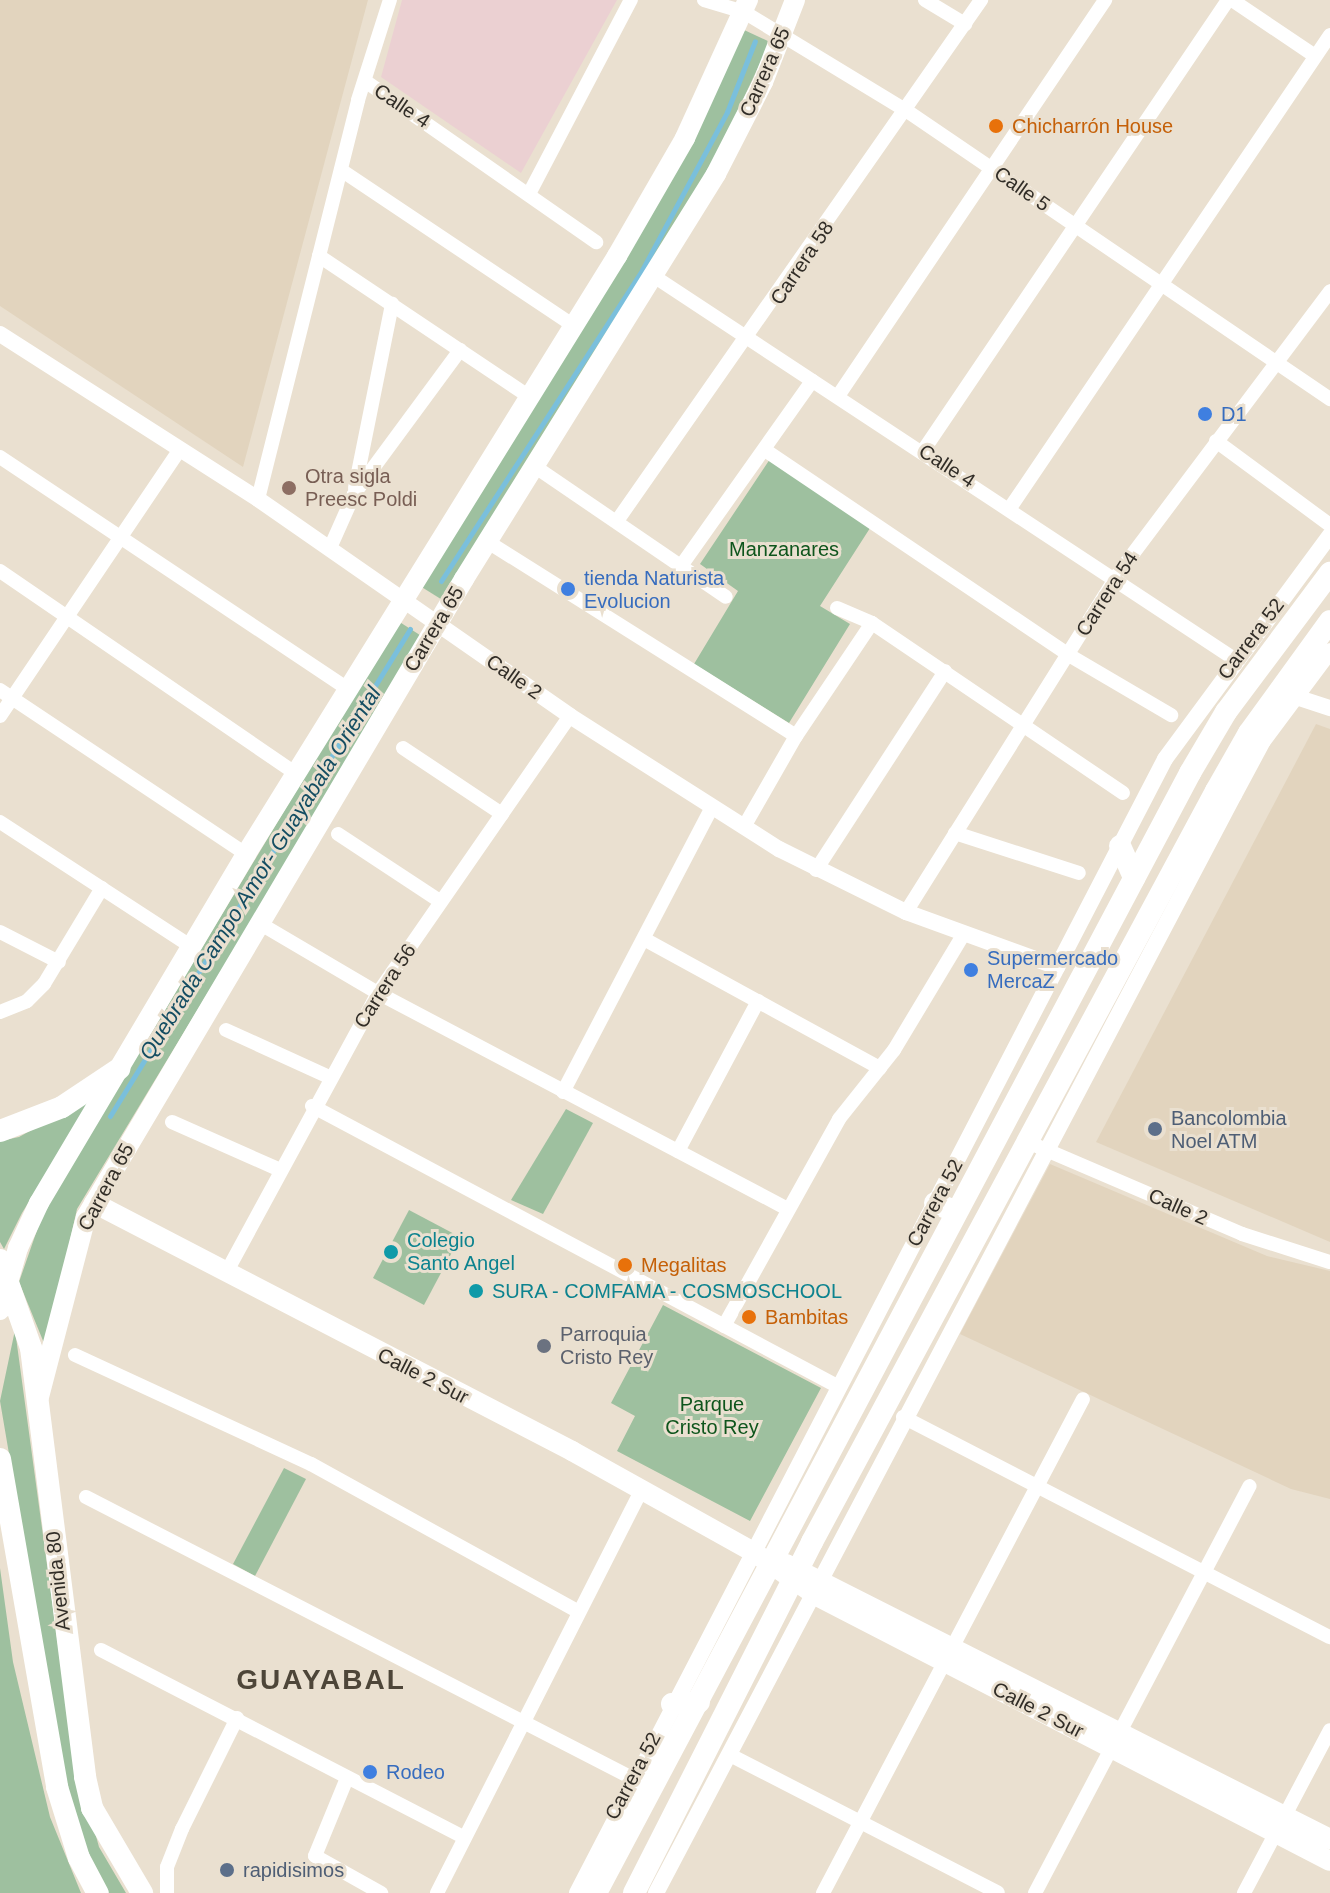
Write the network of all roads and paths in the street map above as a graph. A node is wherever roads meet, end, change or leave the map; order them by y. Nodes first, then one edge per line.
1 (390, 0) edge
2 (631, 0) edge
3 (704, 0) edge
4 (795, 0) edge
5 (925, 0) edge
6 (981, 0) edge
7 (1105, 0) edge
8 (1230, 0) edge
9 (746, 6) edge
10 (965, 24) junction
11 (784, 33) junction
12 (1330, 35) edge
13 (1315, 56) junction
14 (365, 81) junction
15 (907, 111) junction
16 (992, 169) junction
17 (341, 170) junction
18 (530, 192) junction
19 (1076, 228) junction
20 (596, 242) dead end
21 (319, 256) junction
22 (655, 277) junction
23 (1163, 284) junction
24 (1330, 291) edge
25 (392, 304) junction
26 (574, 326) junction
27 (0, 334) edge
28 (748, 337) junction
29 (460, 350) junction
30 (1276, 362) junction
31 (812, 381) junction
32 (838, 396) junction
33 (530, 397) junction
34 (1330, 399) edge
35 (1216, 441) junction
36 (180, 449) junction
37 (765, 450) junction
38 (923, 451) junction
39 (0, 457) edge
40 (534, 466) junction
41 (354, 494) junction
42 (258, 499) junction
43 (1010, 508) junction
44 (617, 521) junction
45 (1330, 525) edge
46 (1330, 535) edge
47 (121, 537) junction
48 (488, 542) junction
49 (330, 548) junction
50 (681, 566) junction
51 (0, 571) edge
52 (1330, 573) edge
53 (1116, 579) junction
54 (726, 597) dead end
55 (404, 599) junction
56 (837, 608) dead end
57 (69, 619) junction
58 (1330, 621) edge
59 (437, 623) junction
60 (872, 623) junction
61 (1330, 651) edge
62 (1067, 654) junction
63 (1236, 660) junction
64 (945, 671) junction
65 (347, 688) junction
66 (6, 693) edge
67 (1296, 697) junction
68 (1330, 708) edge
69 (1171, 715) dead end
70 (0, 716) edge
71 (570, 716) junction
72 (1021, 727) junction
73 (796, 736) junction
74 (403, 748) dead end
75 (295, 773) junction
76 (1123, 793) dead end
77 (712, 807) junction
78 (502, 814) junction
79 (0, 822) edge
80 (745, 825) junction
81 (955, 833) junction
82 (338, 834) dead end
83 (1120, 846) junction
84 (246, 854) junction
85 (816, 870) junction
86 (1079, 873) dead end
87 (1134, 878) junction
88 (102, 888) junction
89 (441, 902) junction
90 (1162, 909) junction
91 (906, 912) junction
92 (259, 923) junction
93 (0, 932) edge
94 (963, 935) junction
95 (644, 939) junction
96 (190, 946) junction
97 (59, 962) junction
98 (1057, 967) junction
99 (378, 993) junction
100 (758, 1001) junction
101 (0, 1012) edge
102 (226, 1030) dead end
103 (880, 1068) junction
104 (119, 1069) junction
105 (329, 1077) junction
106 (563, 1092) junction
107 (312, 1106) junction
108 (172, 1122) dead end
109 (0, 1131) edge
110 (1038, 1146) junction
111 (678, 1151) junction
112 (278, 1169) junction
113 (94, 1203) junction
114 (944, 1207) junction
115 (788, 1209) junction
116 (1330, 1262) edge
117 (4, 1268) edge
118 (226, 1273) junction
119 (968, 1294) junction
120 (943, 1300) junction
121 (0, 1310) edge
122 (724, 1326) junction
123 (75, 1355) dead end
124 (837, 1386) junction
125 (39, 1397) junction
126 (1083, 1399) dead end
127 (903, 1417) junction
128 (0, 1459) edge
129 (1250, 1486) dead end
130 (1039, 1487) junction
131 (640, 1492) junction
132 (86, 1497) dead end
133 (765, 1558) junction
134 (1204, 1572) junction
135 (805, 1580) junction
136 (579, 1612) junction
137 (1330, 1637) edge
138 (101, 1650) dead end
139 (950, 1655) junction
140 (699, 1702) junction
141 (672, 1704) junction
142 (237, 1718) junction
143 (523, 1721) junction
144 (1330, 1730) edge
145 (1115, 1740) junction
146 (730, 1755) junction
147 (347, 1778) junction
148 (632, 1778) junction
149 (861, 1821) junction
150 (1281, 1825) junction
151 (464, 1837) junction
152 (1330, 1839) edge
153 (1330, 1861) edge
154 (98, 1893) edge
155 (142, 1893) edge
156 (167, 1893) edge
157 (381, 1893) edge
158 (437, 1893) edge
159 (577, 1893) edge
160 (596, 1893) edge
161 (634, 1893) edge
162 (656, 1893) edge
163 (823, 1893) edge
164 (998, 1893) edge
165 (1035, 1893) edge
166 (1244, 1893) edge

1 - 14 street
2 - 18 street
3 - 9 street, Calle 5
4 - 11 main road, Carrera 65
5 - 10 street
6 - 10 street, Carrera 58
7 - 16 street
8 - 13 street
8 - 19 street
9 - 11 street, Calle 5
9 - 26 main road, Carrera 65
10 - 15 street, Carrera 58
11 - 15 street, Calle 5
11 - 22 main road, Carrera 65
12 - 13 street
13 - 23 street
14 - 17 street
14 - 18 street, Calle 4
15 - 16 street, Calle 5
15 - 28 street, Carrera 58
16 - 19 street, Calle 5
16 - 32 street
17 - 21 street
17 - 26 street
18 - 20 street, Calle 4
19 - 23 street, Calle 5
19 - 38 street
21 - 25 street
21 - 42 street
22 - 28 street, Calle 4
22 - 40 main road, Carrera 65
23 - 30 street, Calle 5
23 - 43 street
24 - 30 street, Carrera 54
25 - 29 street
25 - 41 street
26 - 33 main road, Carrera 65
27 - 36 street, Calle 2
28 - 31 street, Calle 4
28 - 44 street, Carrera 58
29 - 33 street
29 - 41 street
30 - 34 street, Calle 5
30 - 35 street, Carrera 54
31 - 32 street, Calle 4
31 - 37 street
32 - 38 street, Calle 4
33 - 55 main road, Carrera 65
35 - 45 street
35 - 53 street, Carrera 54
36 - 42 street, Calle 2
36 - 47 street
37 - 50 street
37 - 62 street
38 - 43 street, Calle 4
39 - 47 street
40 - 44 street
40 - 48 main road, Carrera 65
41 - 49 street
42 - 49 street, Calle 2
43 - 53 street, Calle 4
44 - 50 street
46 - 63 street, Carrera 52
47 - 57 street
47 - 65 street
48 - 59 main road, Carrera 65
48 - 73 street
49 - 55 street, Calle 2
50 - 54 street
51 - 57 street
52 - 87 main road, Carrera 52
53 - 62 street, Carrera 54
53 - 63 street, Calle 4
55 - 59 street, Calle 2
55 - 65 main road, Carrera 65
56 - 60 street
57 - 66 street
57 - 75 street
58 - 90 main road
59 - 71 street, Calle 2
59 - 92 main road, Carrera 65
60 - 64 street
60 - 73 street
61 - 67 street
62 - 69 street
62 - 72 street, Carrera 54
63 - 83 street, Carrera 52
64 - 72 street
64 - 85 street
65 - 75 main road, Carrera 65
66 - 70 street
66 - 84 street
67 - 68 street
67 - 90 street
71 - 77 street, Calle 2
71 - 78 street, Carrera 56
72 - 76 street
72 - 81 street, Carrera 54
73 - 80 street
74 - 78 street
75 - 84 main road, Carrera 65
77 - 80 street, Calle 2
77 - 95 street
78 - 89 street, Carrera 56
79 - 88 street
80 - 85 street, Calle 2
81 - 86 street
81 - 91 street, Carrera 54
82 - 89 street
83 - 87 main road
83 - 98 street, Carrera 52
84 - 96 main road, Carrera 65
85 - 91 street, Calle 2
87 - 114 main road, Carrera 52
88 - 96 street
88 - 97 street
89 - 99 street, Carrera 56
90 - 110 main road
91 - 94 street, Calle 2
92 - 99 street
92 - 113 main road, Carrera 65
93 - 97 street
94 - 98 street, Calle 2
94 - 103 street
95 - 100 street
95 - 106 street
96 - 104 main road, Carrera 65
97 - 101 street
98 - 114 street, Carrera 52
99 - 105 street, Carrera 56
99 - 106 street
100 - 103 street
100 - 111 street
102 - 105 street
103 - 115 street
104 - 109 main road
104 - 117 main road, Carrera 65
105 - 107 street, Carrera 56
106 - 111 street
107 - 112 street, Carrera 56
107 - 122 street
108 - 112 street
110 - 116 street, Calle 2
110 - 119 street
110 - 120 main road
111 - 115 street
112 - 118 street, Carrera 56
113 - 118 main road, Calle 2 Sur
113 - 125 main road, Carrera 65
114 - 124 street, Carrera 52
114 - 133 main road, Carrera 52
115 - 122 street
117 - 121 main road, Carrera 65
117 - 125 main road, Avenida 80
118 - 131 main road, Calle 2 Sur
119 - 120 main road
119 - 127 street
120 - 135 main road
122 - 124 street
123 - 136 street
124 - 133 street, Carrera 52
125 - 155 main road, Avenida 80
126 - 130 street
127 - 130 street
127 - 135 street
128 - 154 main road, Avenida 80
129 - 134 street
130 - 134 street
130 - 139 street
131 - 133 main road, Calle 2 Sur
131 - 136 street
132 - 143 street
133 - 135 main road, Calle 2 Sur
133 - 140 main road, Carrera 52
133 - 141 street, Carrera 52
134 - 137 street
134 - 145 street
135 - 139 main road, Calle 2 Sur
135 - 146 street
135 - 161 main road
136 - 143 street
138 - 142 street
139 - 145 main road, Calle 2 Sur
139 - 149 street
140 - 141 main road
140 - 160 main road, Carrera 52
141 - 148 street, Carrera 52
142 - 147 street
142 - 156 street
143 - 148 street
143 - 151 street
144 - 150 street
145 - 150 main road, Calle 2 Sur
145 - 165 street
146 - 149 street
146 - 162 street
147 - 151 street
147 - 157 street
148 - 159 street, Carrera 52
149 - 163 street
149 - 164 street
150 - 152 main road, Calle 2 Sur
150 - 153 main road, Calle 2 Sur
150 - 166 street
151 - 158 street

